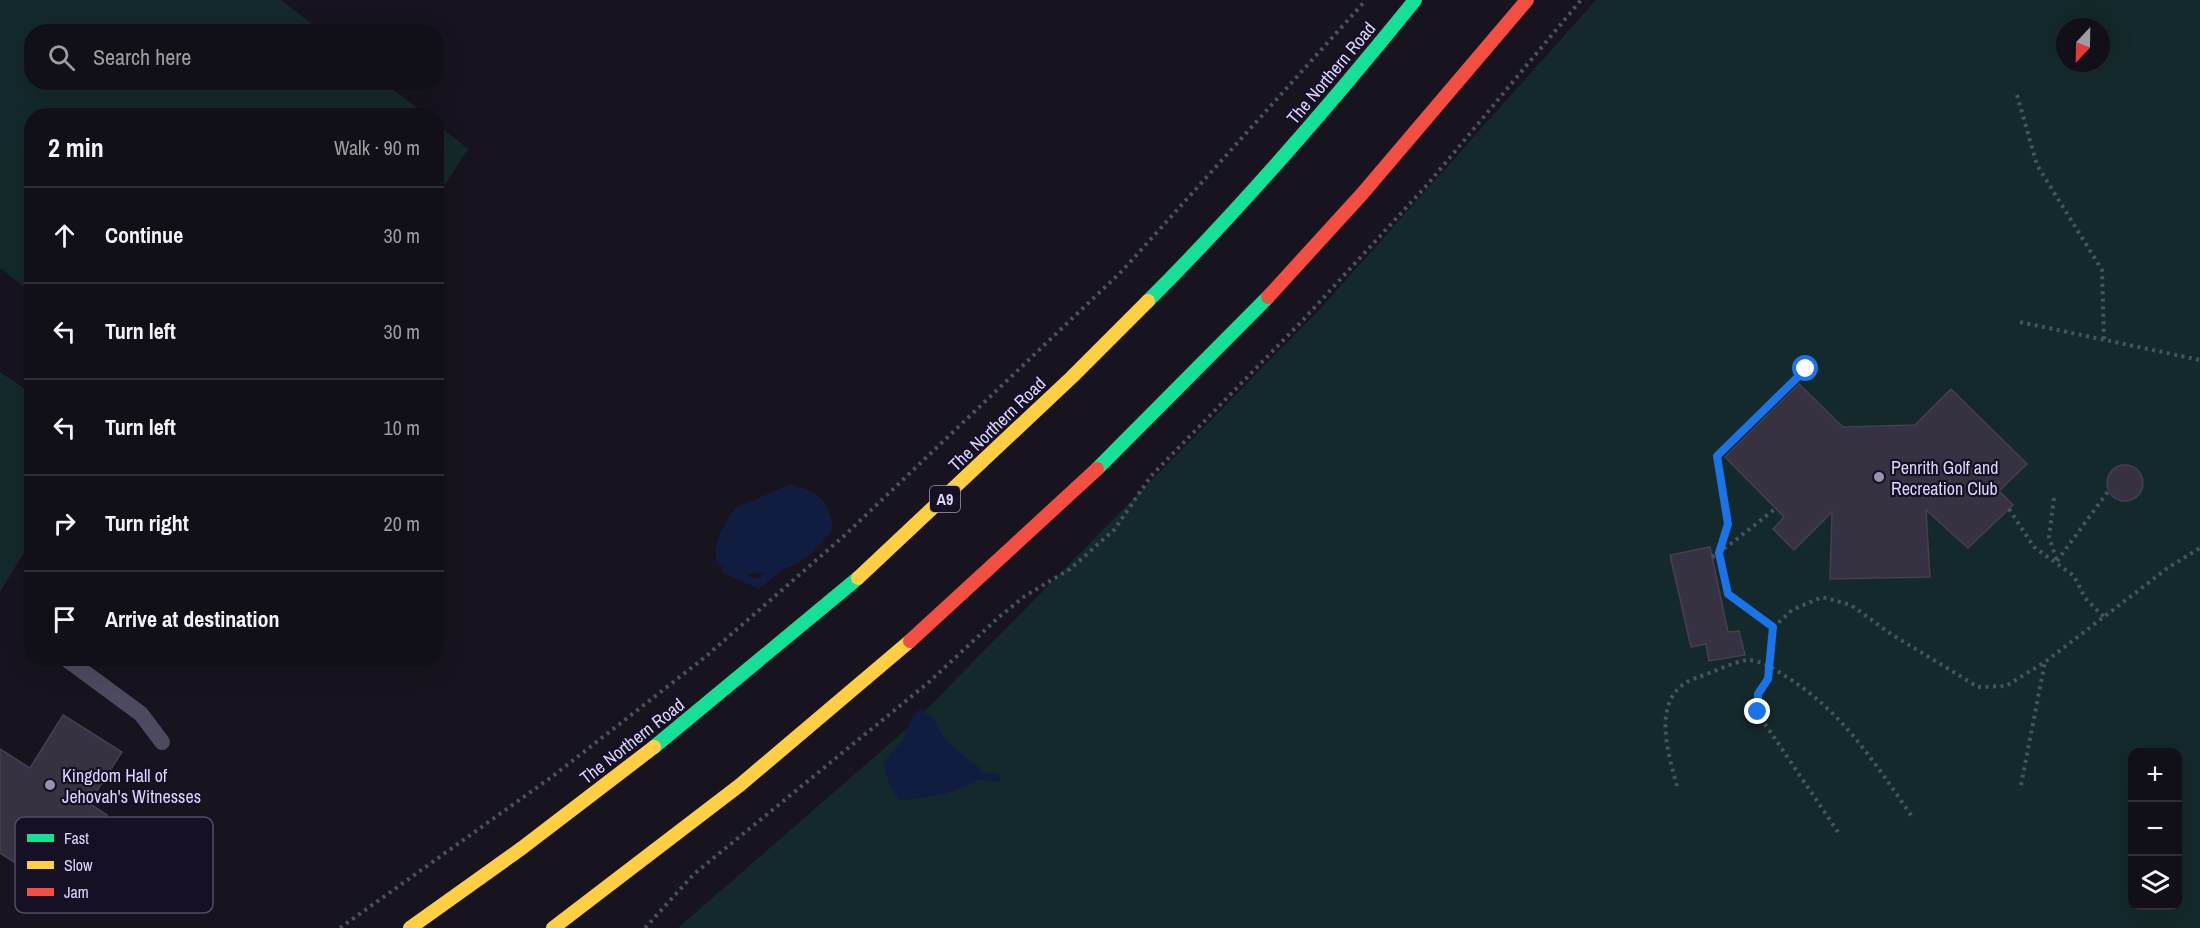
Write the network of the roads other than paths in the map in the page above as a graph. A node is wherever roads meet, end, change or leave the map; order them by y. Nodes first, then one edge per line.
1 (1415, 0) edge
2 (1527, 0) edge
3 (76, 666) edge
4 (162, 742) dead end
5 (410, 928) edge
6 (553, 928) edge

1 - 5 highway, The Northern Road / A9
2 - 6 highway
3 - 4 lane

